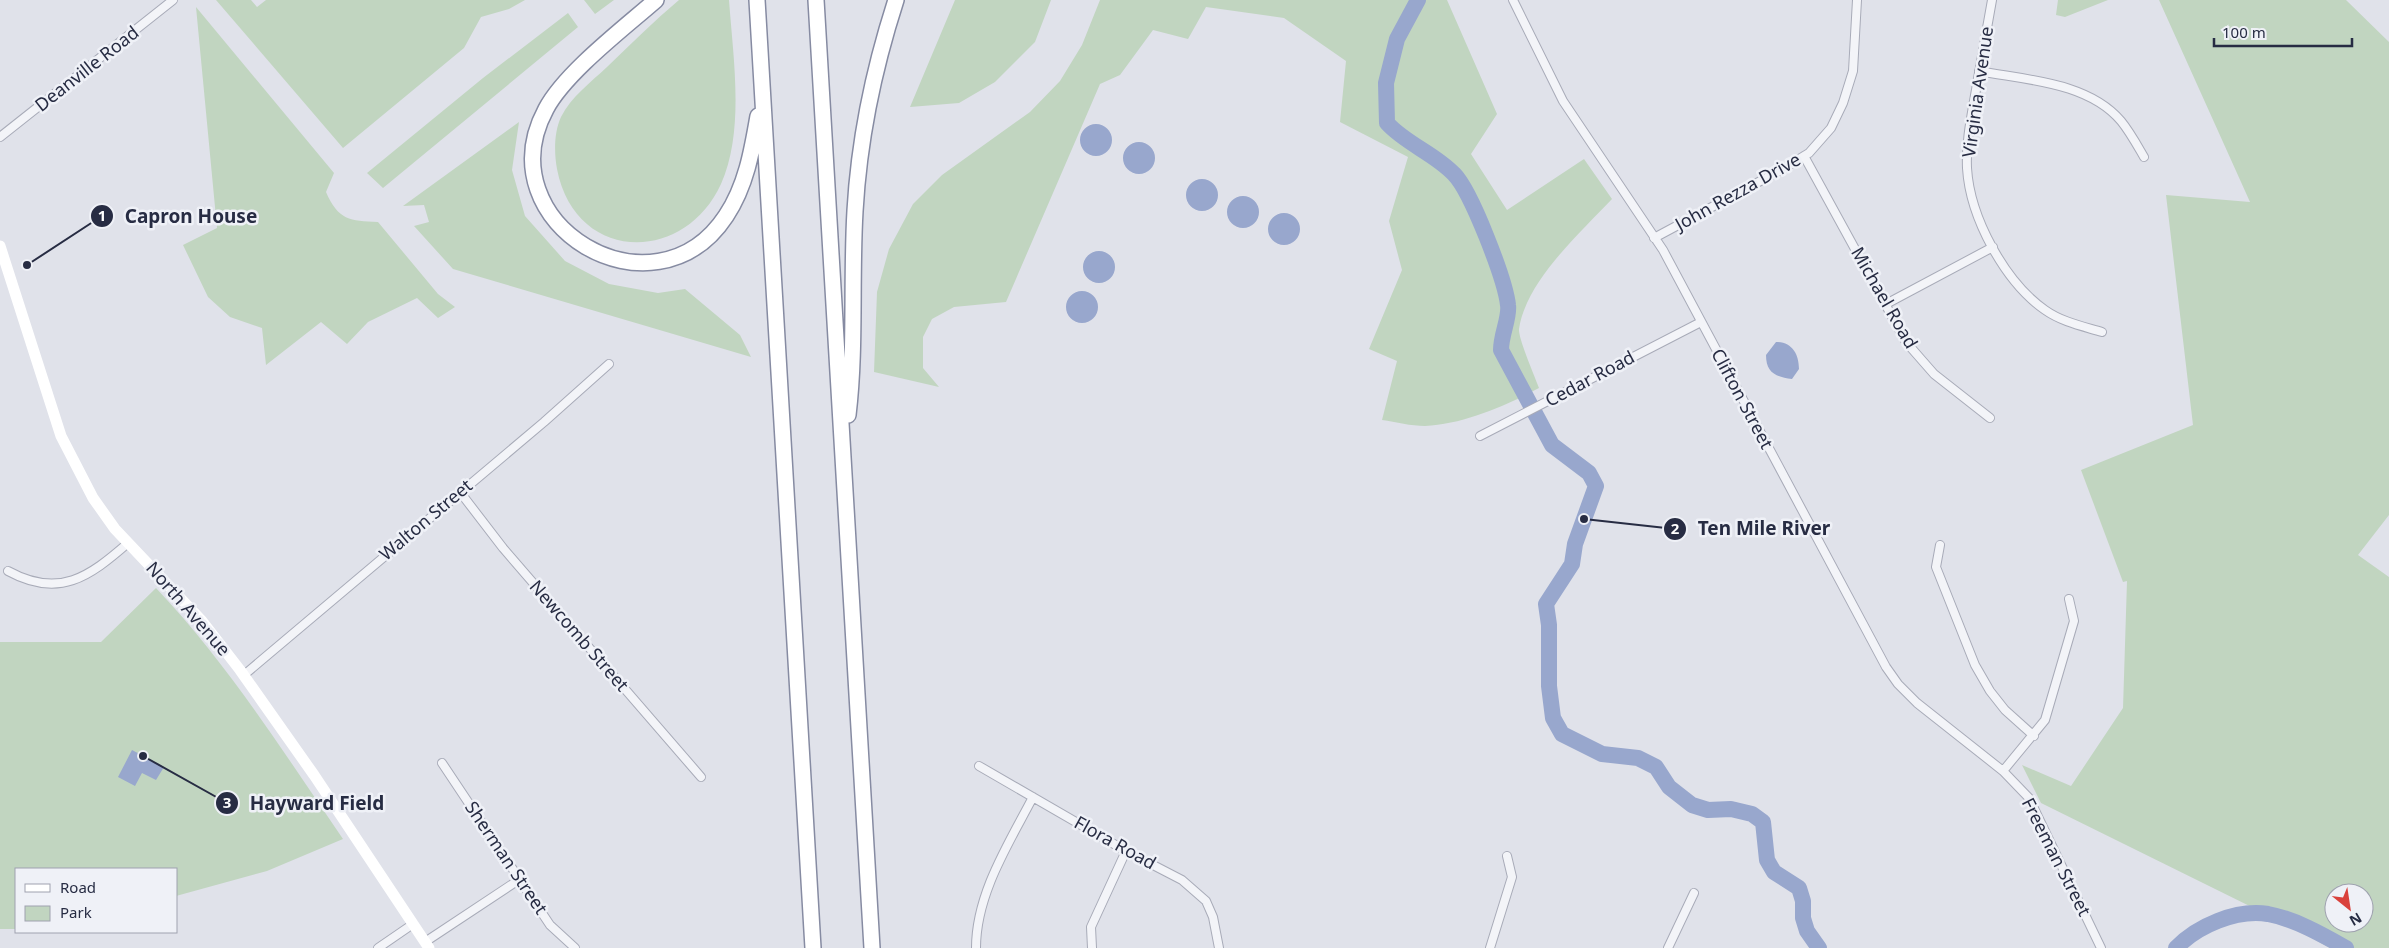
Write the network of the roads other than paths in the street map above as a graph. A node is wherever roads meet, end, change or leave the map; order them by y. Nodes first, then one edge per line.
1 (173, 0) edge
2 (656, 0) edge
3 (757, 0) edge
4 (816, 0) edge
5 (896, 0) edge
6 (1513, 0) edge
7 (1857, 0) edge
8 (1992, 0) edge
9 (1979, 71) junction
10 (763, 93) junction
11 (0, 137) edge
12 (1804, 156) junction
13 (2144, 157) dead end
14 (1654, 238) junction
15 (0, 246) edge
16 (1993, 248) junction
17 (1886, 304) junction
18 (1701, 322) junction
19 (2102, 332) dead end
20 (609, 364) dead end
21 (1990, 418) dead end
22 (1480, 436) dead end
23 (843, 454) junction
24 (460, 492) junction
25 (128, 543) junction
26 (1940, 545) dead end
27 (8, 572) dead end
28 (2069, 599) dead end
29 (244, 675) junction
30 (2034, 736) junction
31 (442, 763) dead end
32 (979, 766) dead end
33 (2003, 771) junction
34 (701, 777) dead end
35 (1033, 797) junction
36 (1126, 851) junction
37 (1507, 856) dead end
38 (520, 879) junction
39 (1694, 893) dead end
40 (413, 924) junction
41 (427, 945) edge
42 (378, 948) edge
43 (575, 948) edge
44 (813, 948) edge
45 (872, 948) edge
46 (976, 948) edge
47 (1092, 948) edge
48 (1219, 948) edge
49 (1490, 948) edge
50 (1668, 948) edge
51 (2102, 948) edge

1 - 11 street, Deanville Road
2 - 10 highway
3 - 10 highway
4 - 23 highway
5 - 23 highway
6 - 14 street, Clifton Street
7 - 12 street, John Rezza Drive
8 - 9 street, Virginia Avenue
9 - 13 street
9 - 16 street, Virginia Avenue
10 - 44 highway
12 - 14 street, John Rezza Drive
12 - 17 street, Michael Road
14 - 18 street, Clifton Street
15 - 25 main road, North Avenue
16 - 17 street
16 - 19 street, Virginia Avenue
17 - 21 street, Michael Road
18 - 22 street, Cedar Road
18 - 33 street, Clifton Street
20 - 24 street, Walton Street
23 - 45 highway
24 - 29 street, Walton Street
24 - 34 street, Newcomb Street
25 - 27 street
25 - 29 main road, North Avenue
26 - 30 street
28 - 30 street
29 - 40 main road, North Avenue
30 - 33 street
31 - 38 street, Sherman Street
32 - 35 street, Flora Road
33 - 51 street, Freeman Street
35 - 36 street, Flora Road
35 - 46 street
36 - 47 street
36 - 48 street, Flora Road
37 - 49 street
38 - 41 street
38 - 43 street, Sherman Street
39 - 50 street
40 - 41 main road, North Avenue
40 - 42 street

